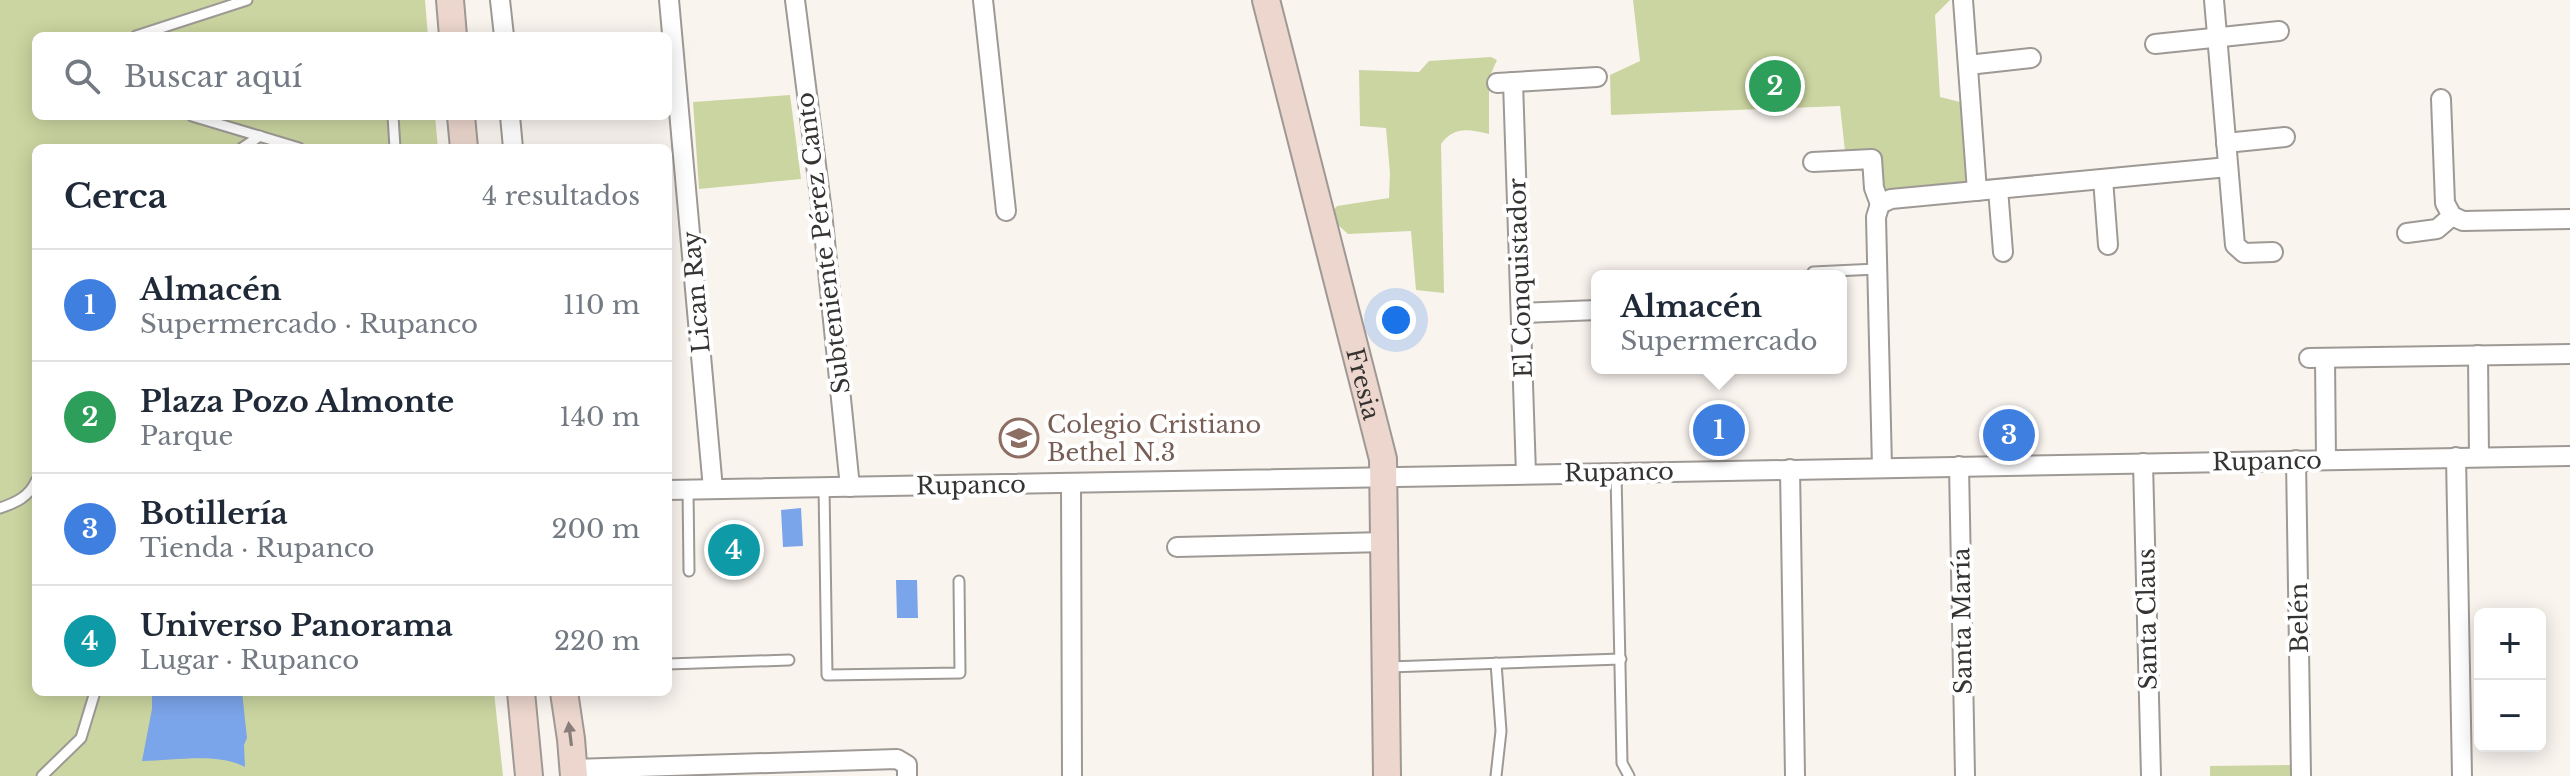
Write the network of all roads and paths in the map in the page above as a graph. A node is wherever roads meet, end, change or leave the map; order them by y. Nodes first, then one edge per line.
1 (210, 0) edge
2 (247, 0) edge
3 (450, 0) edge
4 (500, 0) edge
5 (669, 0) edge
6 (795, 0) edge
7 (983, 0) edge
8 (1266, 0) edge
9 (1963, 0) edge
10 (2214, 0) edge
11 (212, 11) junction
12 (2279, 31) dead end
13 (148, 32) edge
14 (453, 32) edge
15 (504, 32) edge
16 (672, 32) edge
17 (672, 33) edge
18 (2217, 37) junction
19 (2155, 44) dead end
20 (2031, 58) dead end
21 (1968, 65) junction
22 (1597, 77) dead end
23 (2441, 99) dead end
24 (206, 120) edge
25 (393, 120) edge
26 (461, 120) edge
27 (510, 120) edge
28 (260, 136) junction
29 (2285, 137) dead end
30 (2226, 143) junction
31 (248, 144) edge
32 (286, 144) edge
33 (395, 144) edge
34 (464, 144) edge
35 (513, 144) edge
36 (1813, 162) dead end
37 (2228, 167) junction
38 (2103, 179) junction
39 (1998, 189) junction
40 (1977, 191) junction
41 (1880, 204) junction
42 (1006, 211) dead end
43 (2452, 216) junction
44 (2570, 219) edge
45 (2407, 233) dead end
46 (2108, 245) dead end
47 (2003, 252) dead end
48 (2273, 252) dead end
49 (1877, 269) junction
50 (1847, 270) edge
51 (1591, 310) edge
52 (1521, 313) junction
53 (2570, 354) edge
54 (2478, 355) junction
55 (2570, 456) edge
56 (2456, 457) junction
57 (2479, 457) junction
58 (2296, 460) junction
59 (2326, 460) junction
60 (2143, 463) junction
61 (1959, 466) junction
62 (1882, 467) junction
63 (1790, 469) junction
64 (1616, 472) junction
65 (1526, 474) junction
66 (1384, 478) junction
67 (1071, 483) junction
68 (824, 487) junction
69 (850, 487) junction
70 (32, 489) edge
71 (688, 489) junction
72 (713, 489) junction
73 (672, 490) edge
74 (0, 508) edge
75 (1385, 542) junction
76 (1177, 547) dead end
77 (689, 571) dead end
78 (959, 581) dead end
79 (1621, 659) junction
80 (789, 660) dead end
81 (1496, 663) junction
82 (672, 664) edge
83 (1386, 667) junction
84 (94, 696) edge
85 (521, 696) edge
86 (564, 696) edge
87 (906, 769) edge
88 (574, 772) edge
89 (42, 776) edge
90 (529, 776) edge
91 (1072, 776) edge
92 (1387, 776) edge
93 (1496, 776) edge
94 (1629, 776) edge
95 (1795, 776) edge
96 (1965, 776) edge
97 (2151, 776) edge
98 (2301, 776) edge
99 (2462, 776) edge

1 - 11 lane
2 - 11 lane
3 - 14 street
4 - 15 street
5 - 16 street, Lican Ray
6 - 69 street, Subteniente Pérez Canto
7 - 42 street
8 - 66 street, Fresia
9 - 21 street
10 - 18 street
11 - 13 lane
12 - 18 street
17 - 72 street, Lican Ray
18 - 19 street
18 - 30 street
20 - 21 street
21 - 40 street
22 - 52 street, El Conquistador
23 - 43 street
24 - 28 lane
25 - 33 lane
26 - 34 street
27 - 35 street
28 - 31 lane
28 - 32 lane
29 - 30 street
30 - 37 street
36 - 41 street
37 - 38 street
37 - 48 street
38 - 39 street
38 - 46 street
39 - 40 street
39 - 47 street
40 - 41 street
41 - 49 street
43 - 44 street
43 - 45 street
49 - 50 lane
49 - 62 street
51 - 52 street
52 - 65 street, El Conquistador
53 - 54 street
54 - 57 street
54 - 59 street
55 - 57 street, Rupanco
56 - 57 street, Rupanco
56 - 59 street, Rupanco
56 - 99 street
58 - 59 street, Rupanco
58 - 60 street, Rupanco
58 - 98 street, Belén
60 - 61 street, Rupanco
60 - 97 street, Santa Claus
61 - 62 street, Rupanco
61 - 96 street, Santa María
62 - 63 street, Rupanco
63 - 64 street, Rupanco
63 - 95 street
64 - 65 street, Rupanco
64 - 79 lane
65 - 66 street, Rupanco
66 - 67 street, Rupanco
66 - 75 street, Fresia
67 - 69 street, Rupanco
67 - 91 street
68 - 69 street, Rupanco
68 - 72 street, Rupanco
68 - 78 lane
70 - 74 lane
71 - 72 street, Rupanco
71 - 73 street, Rupanco
71 - 77 lane
75 - 76 street
75 - 83 street, Fresia
79 - 81 lane
79 - 94 lane
80 - 82 lane
81 - 83 lane
81 - 93 lane
83 - 92 street, Fresia
84 - 89 lane
85 - 90 street
88 -> 86 street
87 - 88 street

